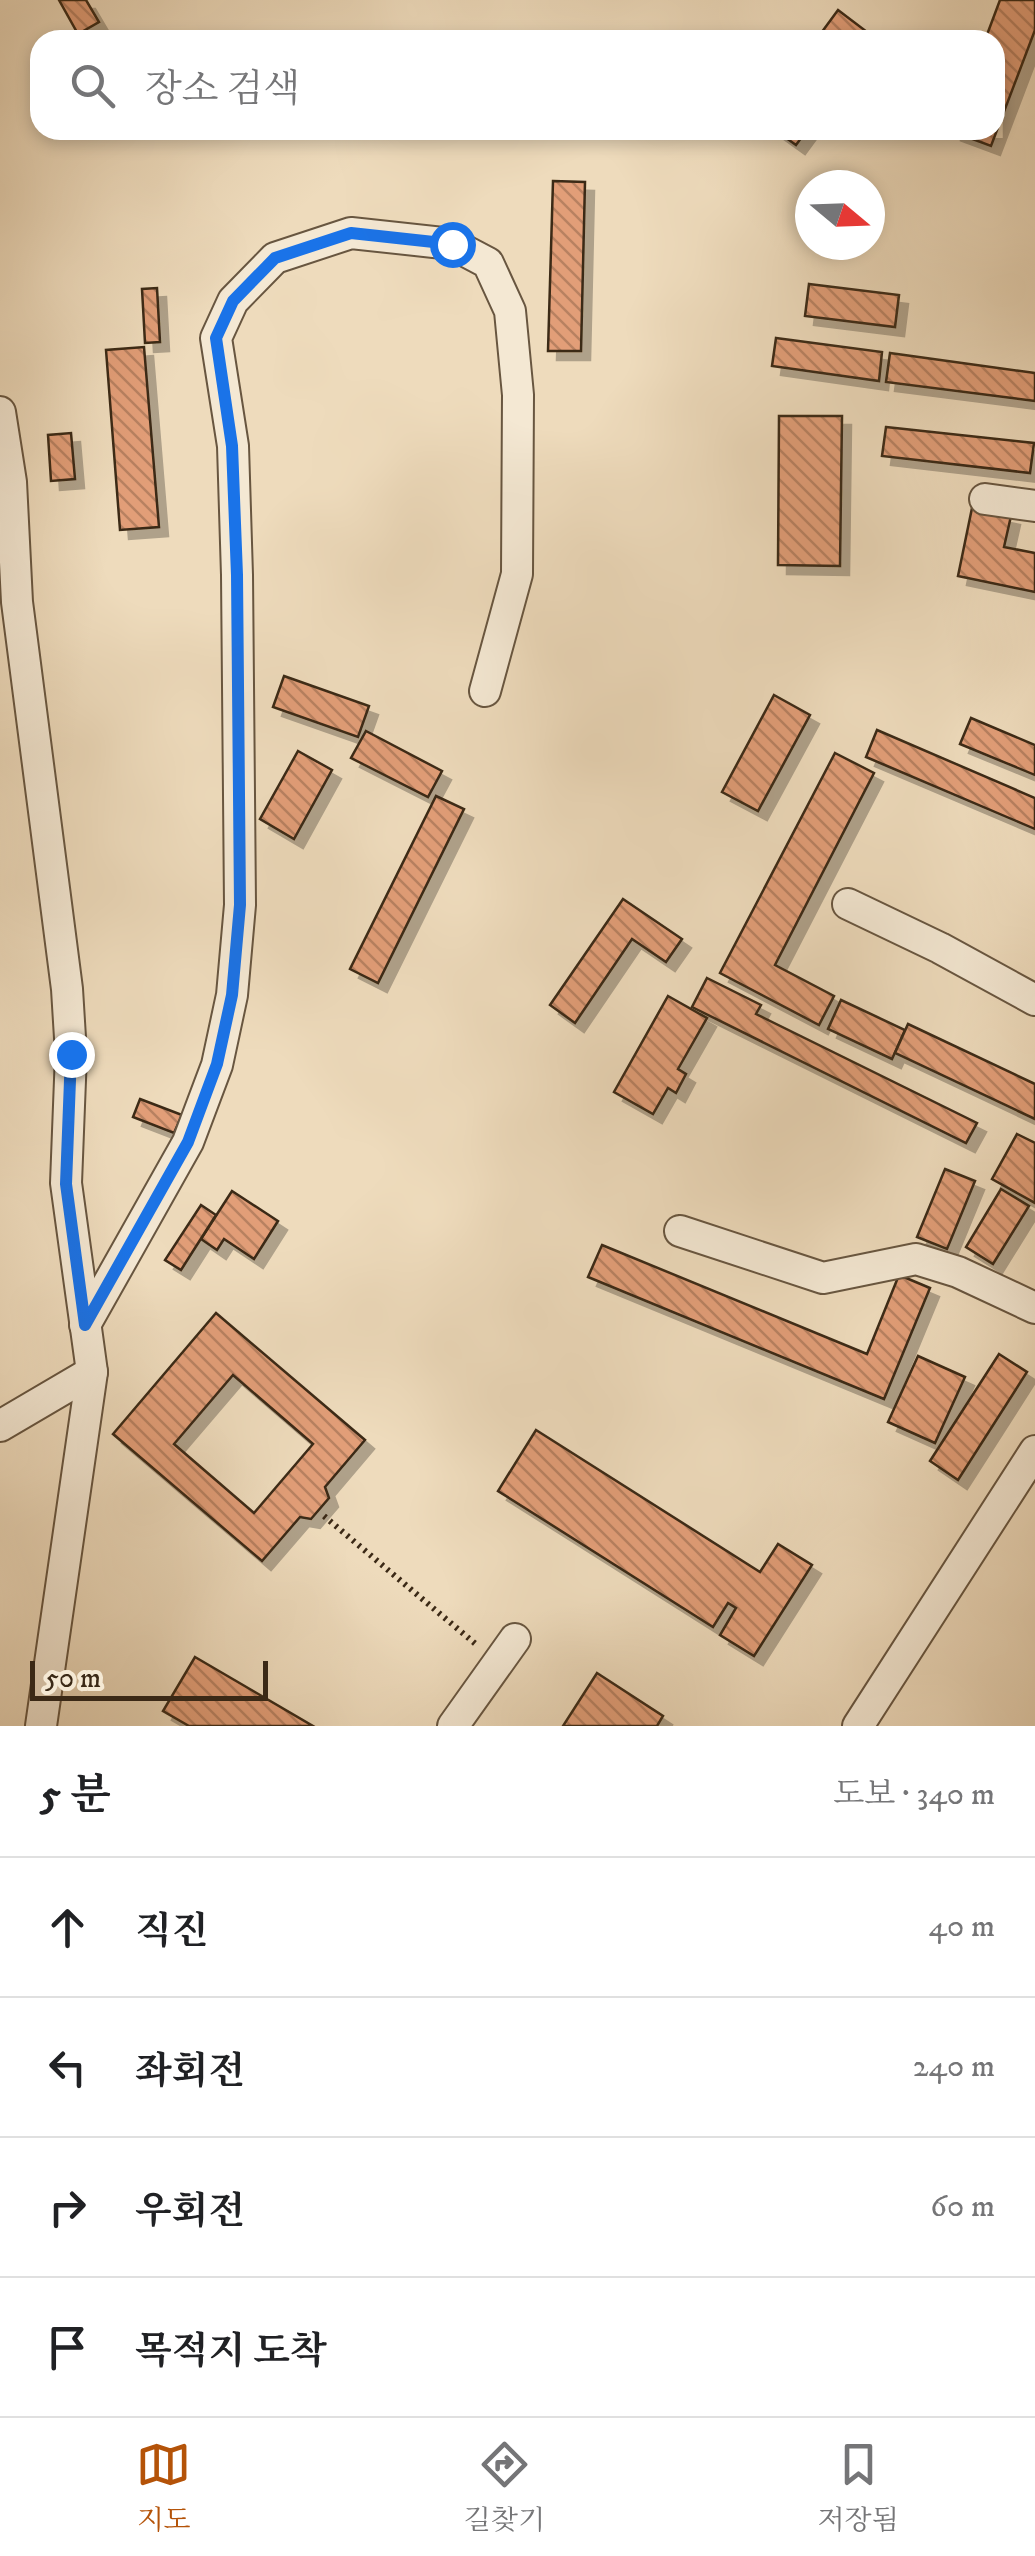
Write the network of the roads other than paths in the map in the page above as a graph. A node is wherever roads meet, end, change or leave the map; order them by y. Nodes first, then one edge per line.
1 (0, 412) edge
2 (986, 499) dead end
3 (1035, 506) edge
4 (485, 691) dead end
5 (848, 904) dead end
6 (1035, 1000) edge
7 (680, 1231) dead end
8 (1035, 1308) edge
9 (85, 1325) junction
10 (92, 1372) junction
11 (0, 1426) edge
12 (1035, 1451) edge
13 (507, 1651) road end
14 (41, 1726) edge
15 (453, 1726) edge
16 (858, 1726) edge

1 - 9 street
2 - 3 street
4 - 9 street
5 - 6 street
7 - 8 street
9 - 10 street
10 - 11 street
10 - 14 street
12 - 16 street
13 - 15 street

